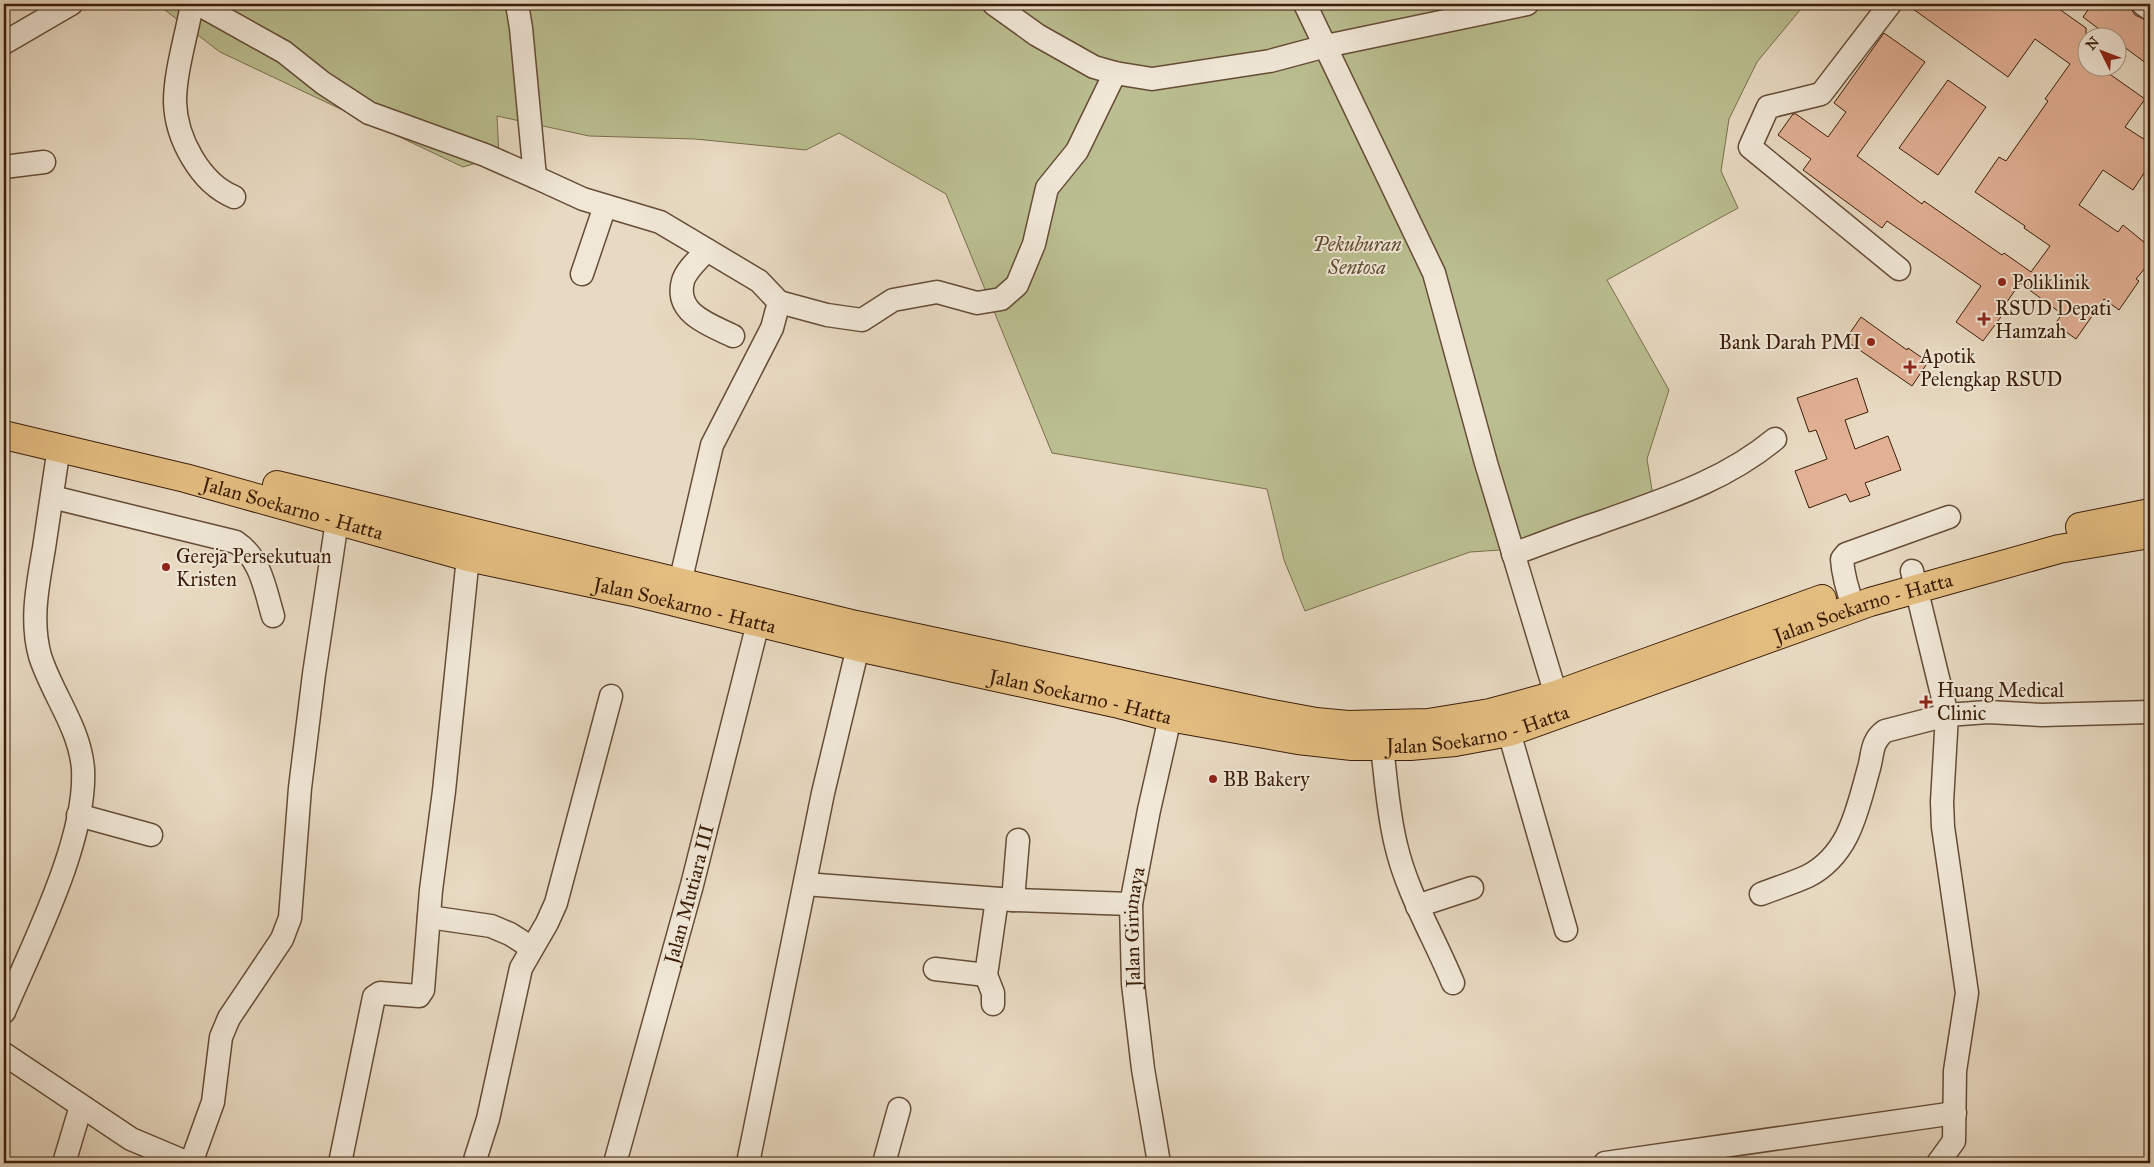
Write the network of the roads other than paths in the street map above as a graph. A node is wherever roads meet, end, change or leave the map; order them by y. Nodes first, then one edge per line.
1 (71, 4) edge
2 (192, 4) edge
3 (198, 4) edge
4 (517, 4) edge
5 (994, 4) edge
6 (1305, 4) edge
7 (1527, 4) edge
8 (1890, 4) edge
9 (2143, 4) edge
10 (2150, 9) edge
11 (4, 43) edge
12 (1326, 46) junction
13 (1115, 74) junction
14 (44, 162) dead end
15 (4, 167) edge
16 (535, 178) junction
17 (234, 196) dead end
18 (605, 206) junction
19 (707, 250) junction
20 (1899, 269) dead end
21 (582, 274) dead end
22 (779, 302) junction
23 (733, 336) dead end
24 (4, 416) edge
25 (4, 435) edge
26 (1775, 439) dead end
27 (59, 447) junction
28 (282, 496) junction
29 (52, 497) junction
30 (2150, 513) edge
31 (1949, 517) dead end
32 (337, 521) junction
33 (2150, 534) edge
34 (1513, 554) junction
35 (468, 557) junction
36 (1913, 580) junction
37 (680, 583) junction
38 (1850, 599) junction
39 (273, 616) dead end
40 (758, 623) junction
41 (858, 647) junction
42 (1556, 695) junction
43 (611, 696) dead end
44 (1172, 706) junction
45 (2150, 712) edge
46 (1948, 715) junction
47 (1509, 732) junction
48 (1382, 747) junction
49 (78, 815) junction
50 (151, 835) dead end
51 (1018, 840) dead end
52 (805, 884) junction
53 (1472, 888) dead end
54 (1761, 894) dead end
55 (1005, 899) junction
56 (1131, 904) junction
57 (1417, 906) junction
58 (429, 917) junction
59 (1566, 930) dead end
60 (532, 948) junction
61 (935, 969) dead end
62 (986, 975) junction
63 (1453, 983) dead end
64 (993, 1004) dead end
65 (4, 1012) edge
66 (4, 1054) edge
67 (81, 1106) junction
68 (899, 1109) dead end
69 (1955, 1113) junction
70 (64, 1163) edge
71 (189, 1163) edge
72 (340, 1163) edge
73 (474, 1163) edge
74 (615, 1163) edge
75 (748, 1163) edge
76 (884, 1163) edge
77 (1159, 1163) edge
78 (1605, 1163) edge
79 (1938, 1163) edge

1 - 11 street
2 - 17 street
3 - 16 street
4 - 16 street
5 - 13 street
6 - 12 street
7 - 12 street
8 - 20 street
9 - 10 street
12 - 13 street
12 - 34 street
13 - 22 street
14 - 15 street
16 - 18 street
18 - 19 street
18 - 21 street
19 - 22 street
19 - 23 street
22 - 37 street
24 - 28 highway, Jalan Soekarno - Hatta
25 - 27 highway, Jalan Soekarno - Hatta
26 - 34 street
27 - 28 highway, Jalan Soekarno - Hatta
27 - 29 street
28 - 32 highway, Jalan Soekarno - Hatta
28 - 37 highway, Jalan Soekarno - Hatta
29 - 39 street
29 - 49 street
30 - 36 highway, Jalan Soekarno - Hatta
31 - 38 street
32 - 35 highway, Jalan Soekarno - Hatta
32 - 71 street
33 - 36 highway, Jalan Soekarno - Hatta
34 - 42 street
35 - 40 highway, Jalan Soekarno - Hatta
35 - 58 street
36 - 38 highway, Jalan Soekarno - Hatta
36 - 46 street
37 - 44 highway, Jalan Soekarno - Hatta
38 - 42 highway, Jalan Soekarno - Hatta
38 - 47 highway, Jalan Soekarno - Hatta
40 - 41 highway, Jalan Soekarno - Hatta
40 - 74 street, Jalan Mutiara III
41 - 44 highway, Jalan Soekarno - Hatta
41 - 52 street
42 - 44 highway, Jalan Soekarno - Hatta
43 - 60 street
44 - 48 highway, Jalan Soekarno - Hatta
44 - 56 street, Jalan Girimaya
45 - 46 street
46 - 54 street
46 - 69 street
47 - 48 highway, Jalan Soekarno - Hatta
47 - 59 street
48 - 57 street
49 - 50 street
49 - 65 street
51 - 55 street
52 - 55 street
52 - 75 street
53 - 57 street
55 - 56 street
55 - 62 street
56 - 77 street, Jalan Girimaya
57 - 63 street
58 - 60 street
58 - 72 street
60 - 73 street
61 - 62 street
62 - 64 street
66 - 67 street
67 - 70 street
67 - 71 street
68 - 76 street
69 - 78 street
69 - 79 street

